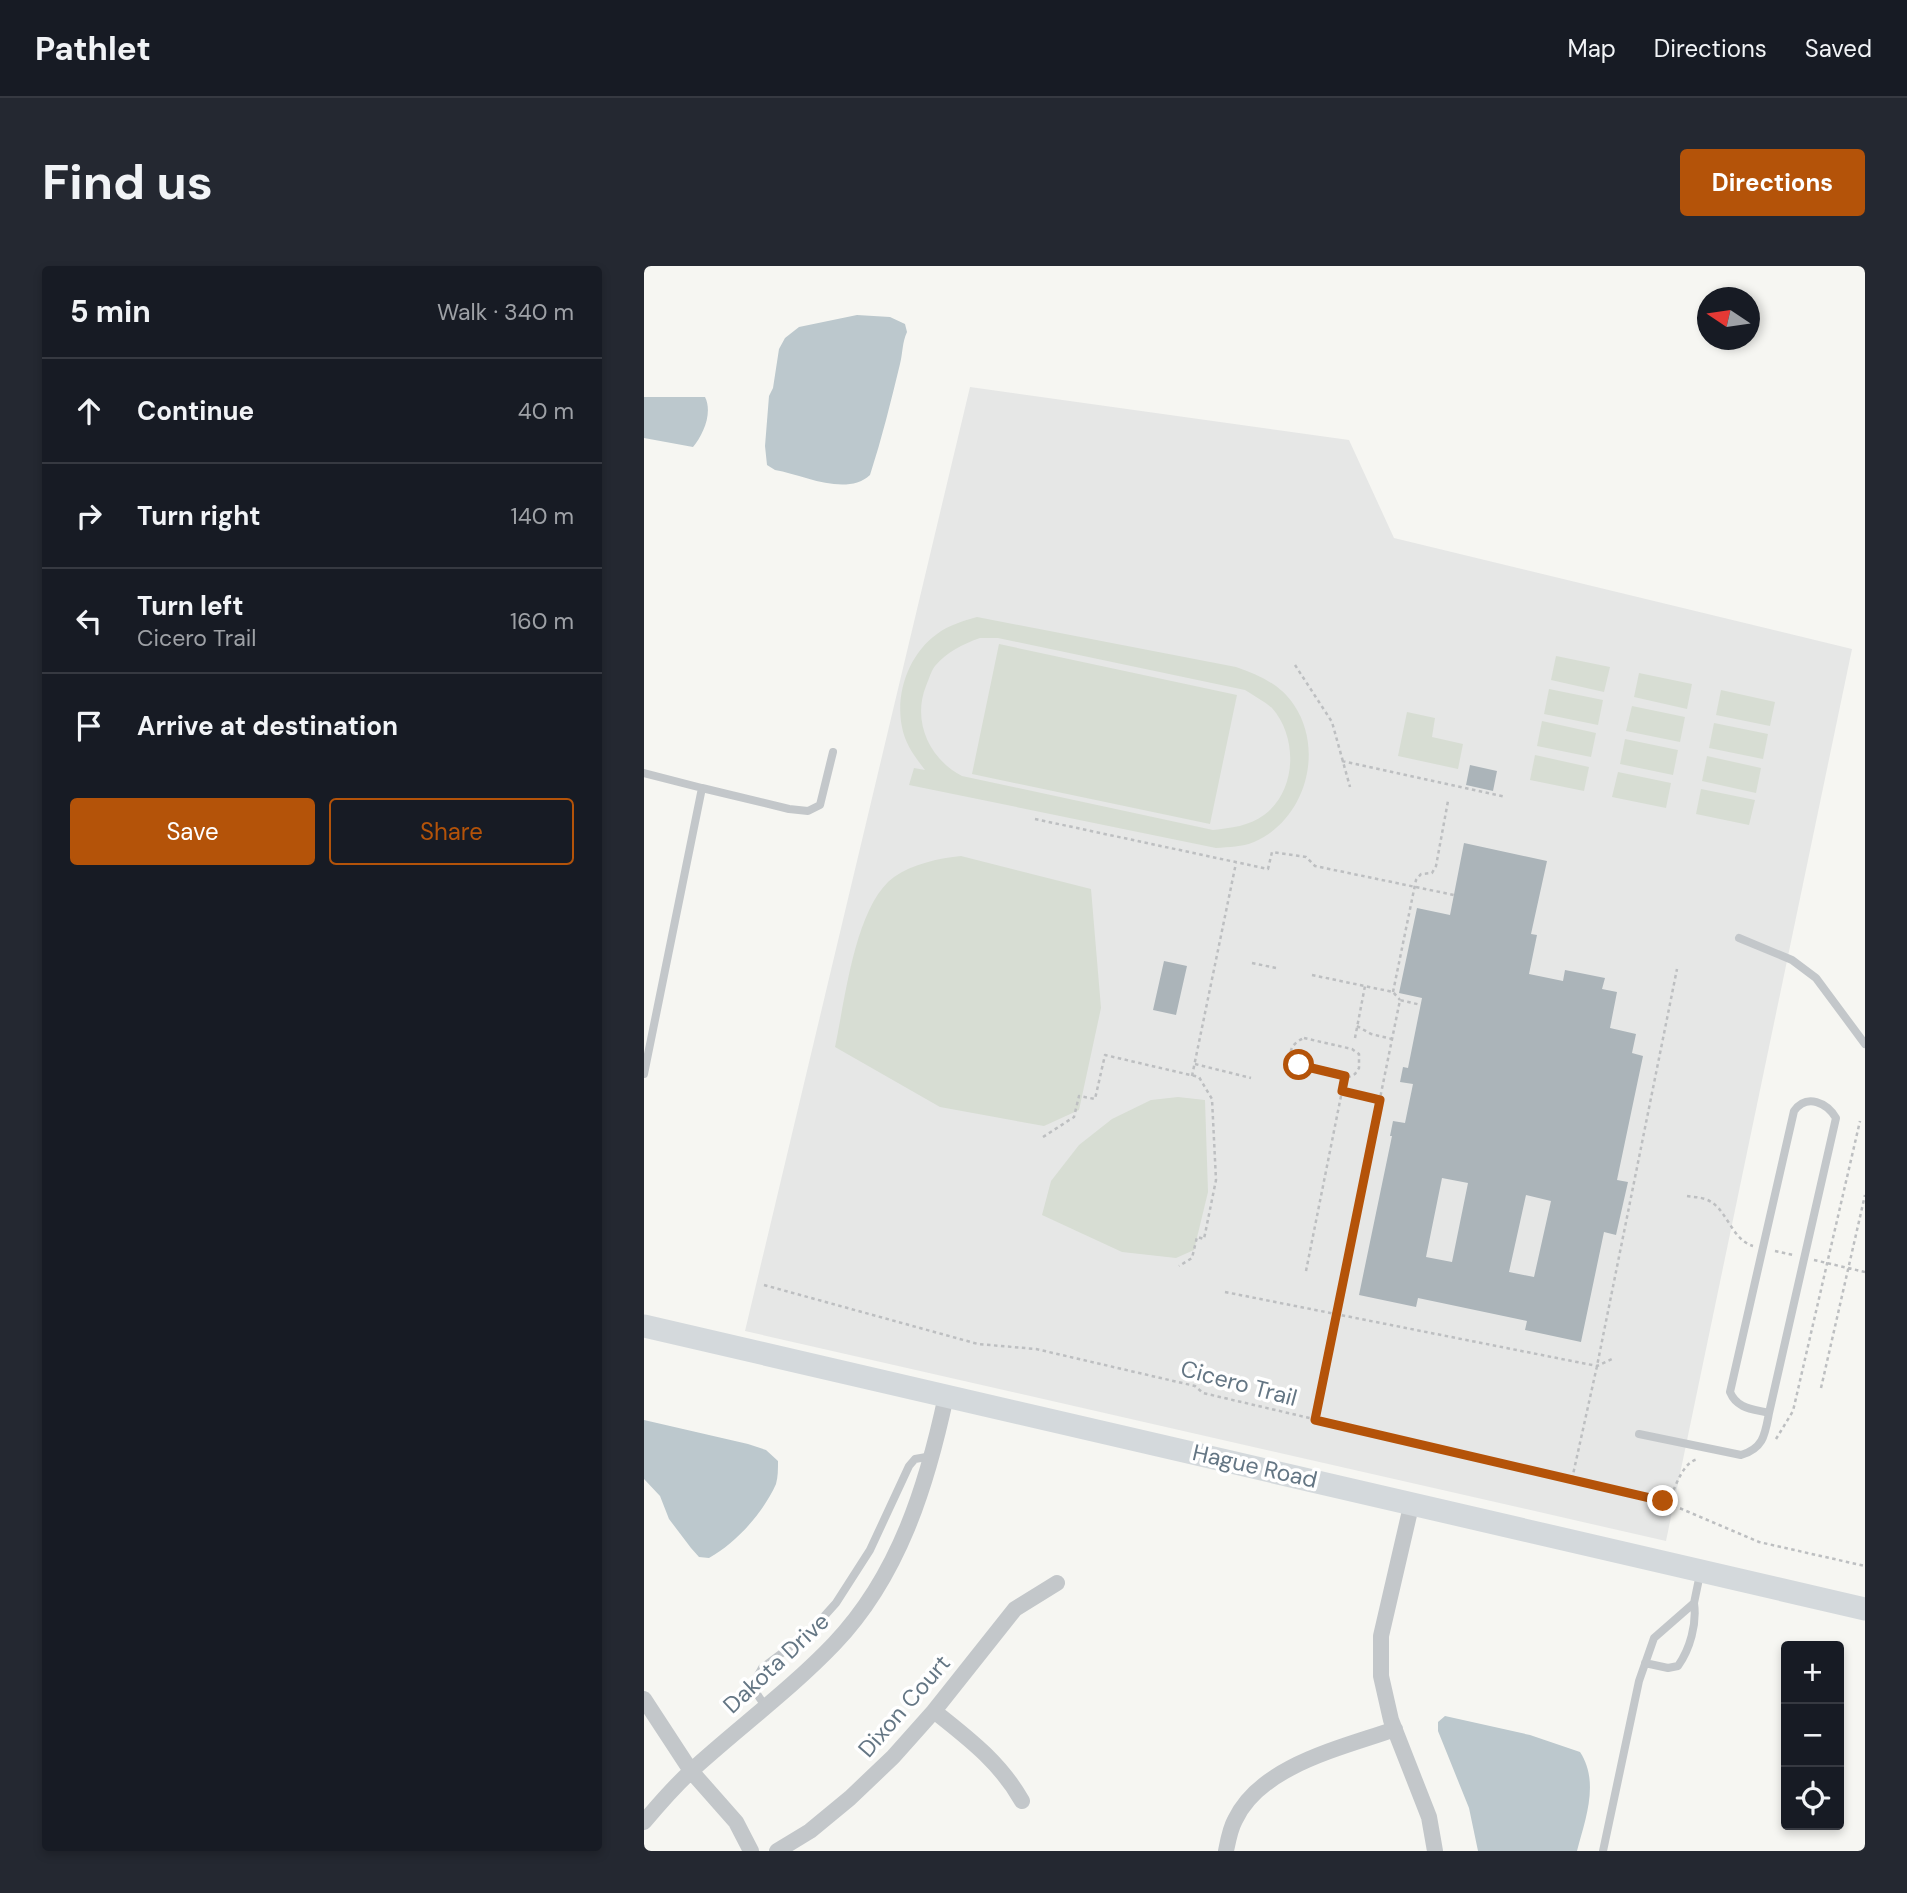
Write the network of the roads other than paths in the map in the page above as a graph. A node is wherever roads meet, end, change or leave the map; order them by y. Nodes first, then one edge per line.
1 (833, 752) dead end
2 (644, 773) edge
3 (702, 788) junction
4 (1739, 939) dead end
5 (1865, 1044) edge
6 (644, 1074) edge
7 (644, 1326) edge
8 (946, 1396) junction
9 (1769, 1413) junction
10 (1639, 1434) dead end
11 (932, 1456) junction
12 (1412, 1502) junction
13 (1701, 1570) junction
14 (1057, 1583) dead end
15 (1694, 1603) junction
16 (1865, 1609) edge
17 (1646, 1662) junction
18 (644, 1699) edge
19 (765, 1706) junction
20 (934, 1710) junction
21 (1395, 1729) junction
22 (691, 1771) junction
23 (1022, 1801) dead end
24 (644, 1822) edge
25 (751, 1851) edge
26 (777, 1851) edge
27 (1226, 1851) edge
28 (1435, 1851) edge
29 (1603, 1851) edge

1 - 3 lane
2 - 3 lane
3 - 6 lane
4 - 5 lane
7 - 8 main road, Hague Road
8 - 11 street, Dakota Drive
8 - 12 main road, Hague Road
9 - 9 lane
9 - 10 lane
11 - 19 street, Dakota Drive
11 - 19 lane
12 - 13 main road, Hague Road
12 - 21 street
13 - 15 lane
13 - 16 main road, Hague Road
14 - 20 street, Dixon Court
15 - 17 lane
15 - 17 lane
17 - 29 lane
18 - 22 street
19 - 22 street, Dakota Drive
20 - 23 street
20 - 26 street, Dixon Court
21 - 27 street
21 - 28 street
22 - 24 street, Dakota Drive
22 - 25 street

